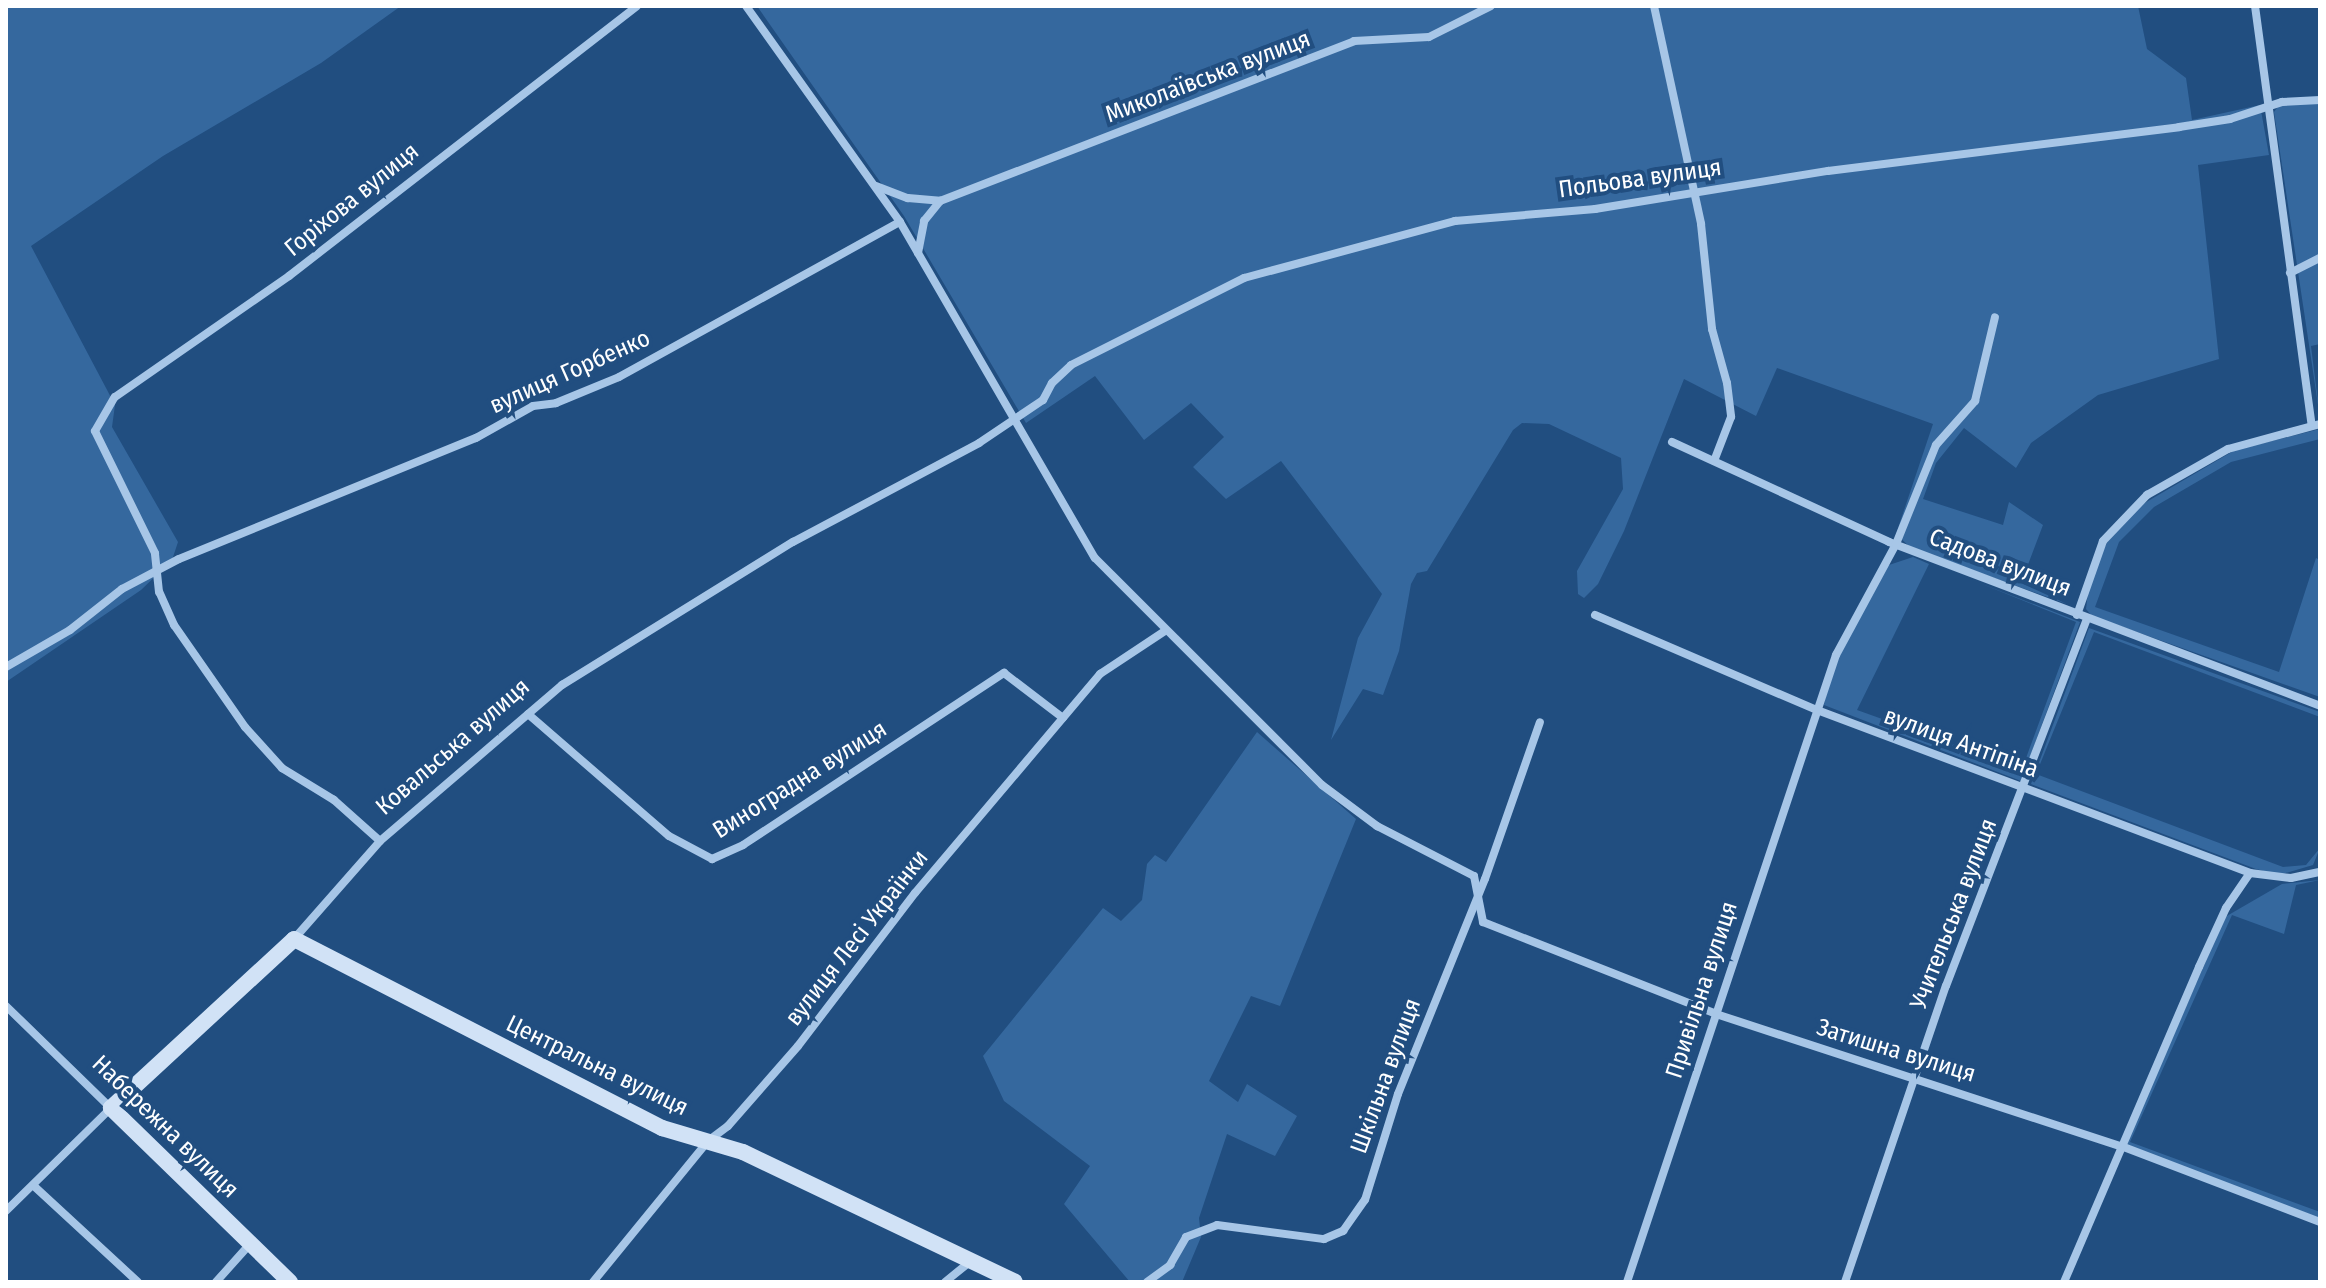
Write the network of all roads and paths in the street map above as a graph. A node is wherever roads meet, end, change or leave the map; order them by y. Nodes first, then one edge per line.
1 (637, 6) edge
2 (746, 6) edge
3 (1491, 6) edge
4 (1654, 6) edge
5 (2255, 6) edge
6 (2320, 100) edge
7 (2268, 105) junction
8 (874, 186) junction
9 (1691, 194) junction
10 (940, 201) junction
11 (900, 222) junction
12 (918, 253) junction
13 (2320, 258) edge
14 (2290, 273) junction
15 (1995, 317) dead end
16 (1011, 421) junction
17 (2316, 425) edge
18 (1672, 442) dead end
19 (1714, 461) junction
20 (1896, 544) junction
21 (157, 572) junction
22 (1595, 615) dead end
23 (2077, 615) junction
24 (2087, 619) junction
25 (1165, 631) junction
26 (6, 667) edge
27 (2320, 706) edge
28 (1817, 710) junction
29 (528, 714) junction
30 (1063, 718) junction
31 (1540, 722) dead end
32 (2024, 787) junction
33 (380, 841) junction
34 (2320, 872) edge
35 (2250, 873) junction
36 (1476, 900) junction
37 (294, 939) junction
38 (6, 1006) edge
39 (1716, 1014) junction
40 (1915, 1078) junction
41 (111, 1108) junction
42 (708, 1141) junction
43 (2121, 1146) junction
44 (35, 1187) junction
45 (6, 1211) edge
46 (2320, 1222) edge
47 (250, 1244) junction
48 (975, 1260) junction
49 (138, 1282) edge
50 (216, 1282) edge
51 (290, 1282) edge
52 (593, 1282) edge
53 (945, 1282) edge
54 (1015, 1282) edge
55 (1147, 1282) edge
56 (1627, 1282) edge
57 (1845, 1282) edge
58 (2064, 1282) edge

1 - 21 street, Горіхова вулиця
2 - 8 street
3 - 10 street, Миколаївська вулиця
4 - 9 street
5 - 7 street
6 - 7 street, Польова вулиця
7 - 9 street, Польова вулиця
7 - 14 street
8 - 10 street, Миколаївська вулиця
8 - 11 street
9 - 16 street, Польова вулиця
9 - 19 street
10 - 12 street
11 - 12 street
11 - 21 street, вулиця Горбенко
12 - 16 street
13 - 14 street
14 - 17 street
15 - 20 street, Привільна вулиця
16 - 25 street
16 - 29 street, Ковальська вулиця
17 - 23 street
18 - 19 street, Садова вулиця
19 - 20 street, Садова вулиця
20 - 23 street, Садова вулиця
20 - 28 street, Привільна вулиця
21 - 26 street, вулиця Горбенко
21 - 33 street
22 - 28 street, вулиця Антіпіна
23 - 24 street, Садова вулиця
24 - 27 street, Садова вулиця
24 - 32 street, Учительська вулиця
25 - 30 street, вулиця Лесі Українки
25 - 36 street
28 - 32 street, вулиця Антіпіна
28 - 39 street, Привільна вулиця
29 - 30 street, Виноградна вулиця
29 - 33 street, Ковальська вулиця
30 - 42 street, вулиця Лесі Українки
31 - 36 street, Шкільна вулиця
32 - 35 street, вулиця Антіпіна
32 - 40 street, Учительська вулиця
33 - 37 street, Ковальська вулиця
34 - 35 street, вулиця Антіпіна
35 - 43 street
36 - 39 street, Затишна вулиця
36 - 55 street, Шкільна вулиця
37 - 41 street, Ковальська вулиця
37 - 42 street, Центральна вулиця
38 - 41 street, Набережна вулиця
39 - 40 street, Затишна вулиця
39 - 56 street, Привільна вулиця
40 - 43 street, Затишна вулиця
40 - 57 street, Учительська вулиця
41 - 44 street, Ковальська вулиця
41 - 47 street, Набережна вулиця
42 - 48 street, Центральна вулиця
42 - 52 street, вулиця Лесі Українки
43 - 46 street, Затишна вулиця
43 - 58 street
44 - 45 street, Ковальська вулиця
44 - 49 street
47 - 50 street
47 - 51 street, Набережна вулиця
48 - 53 street
48 - 54 street, Центральна вулиця

